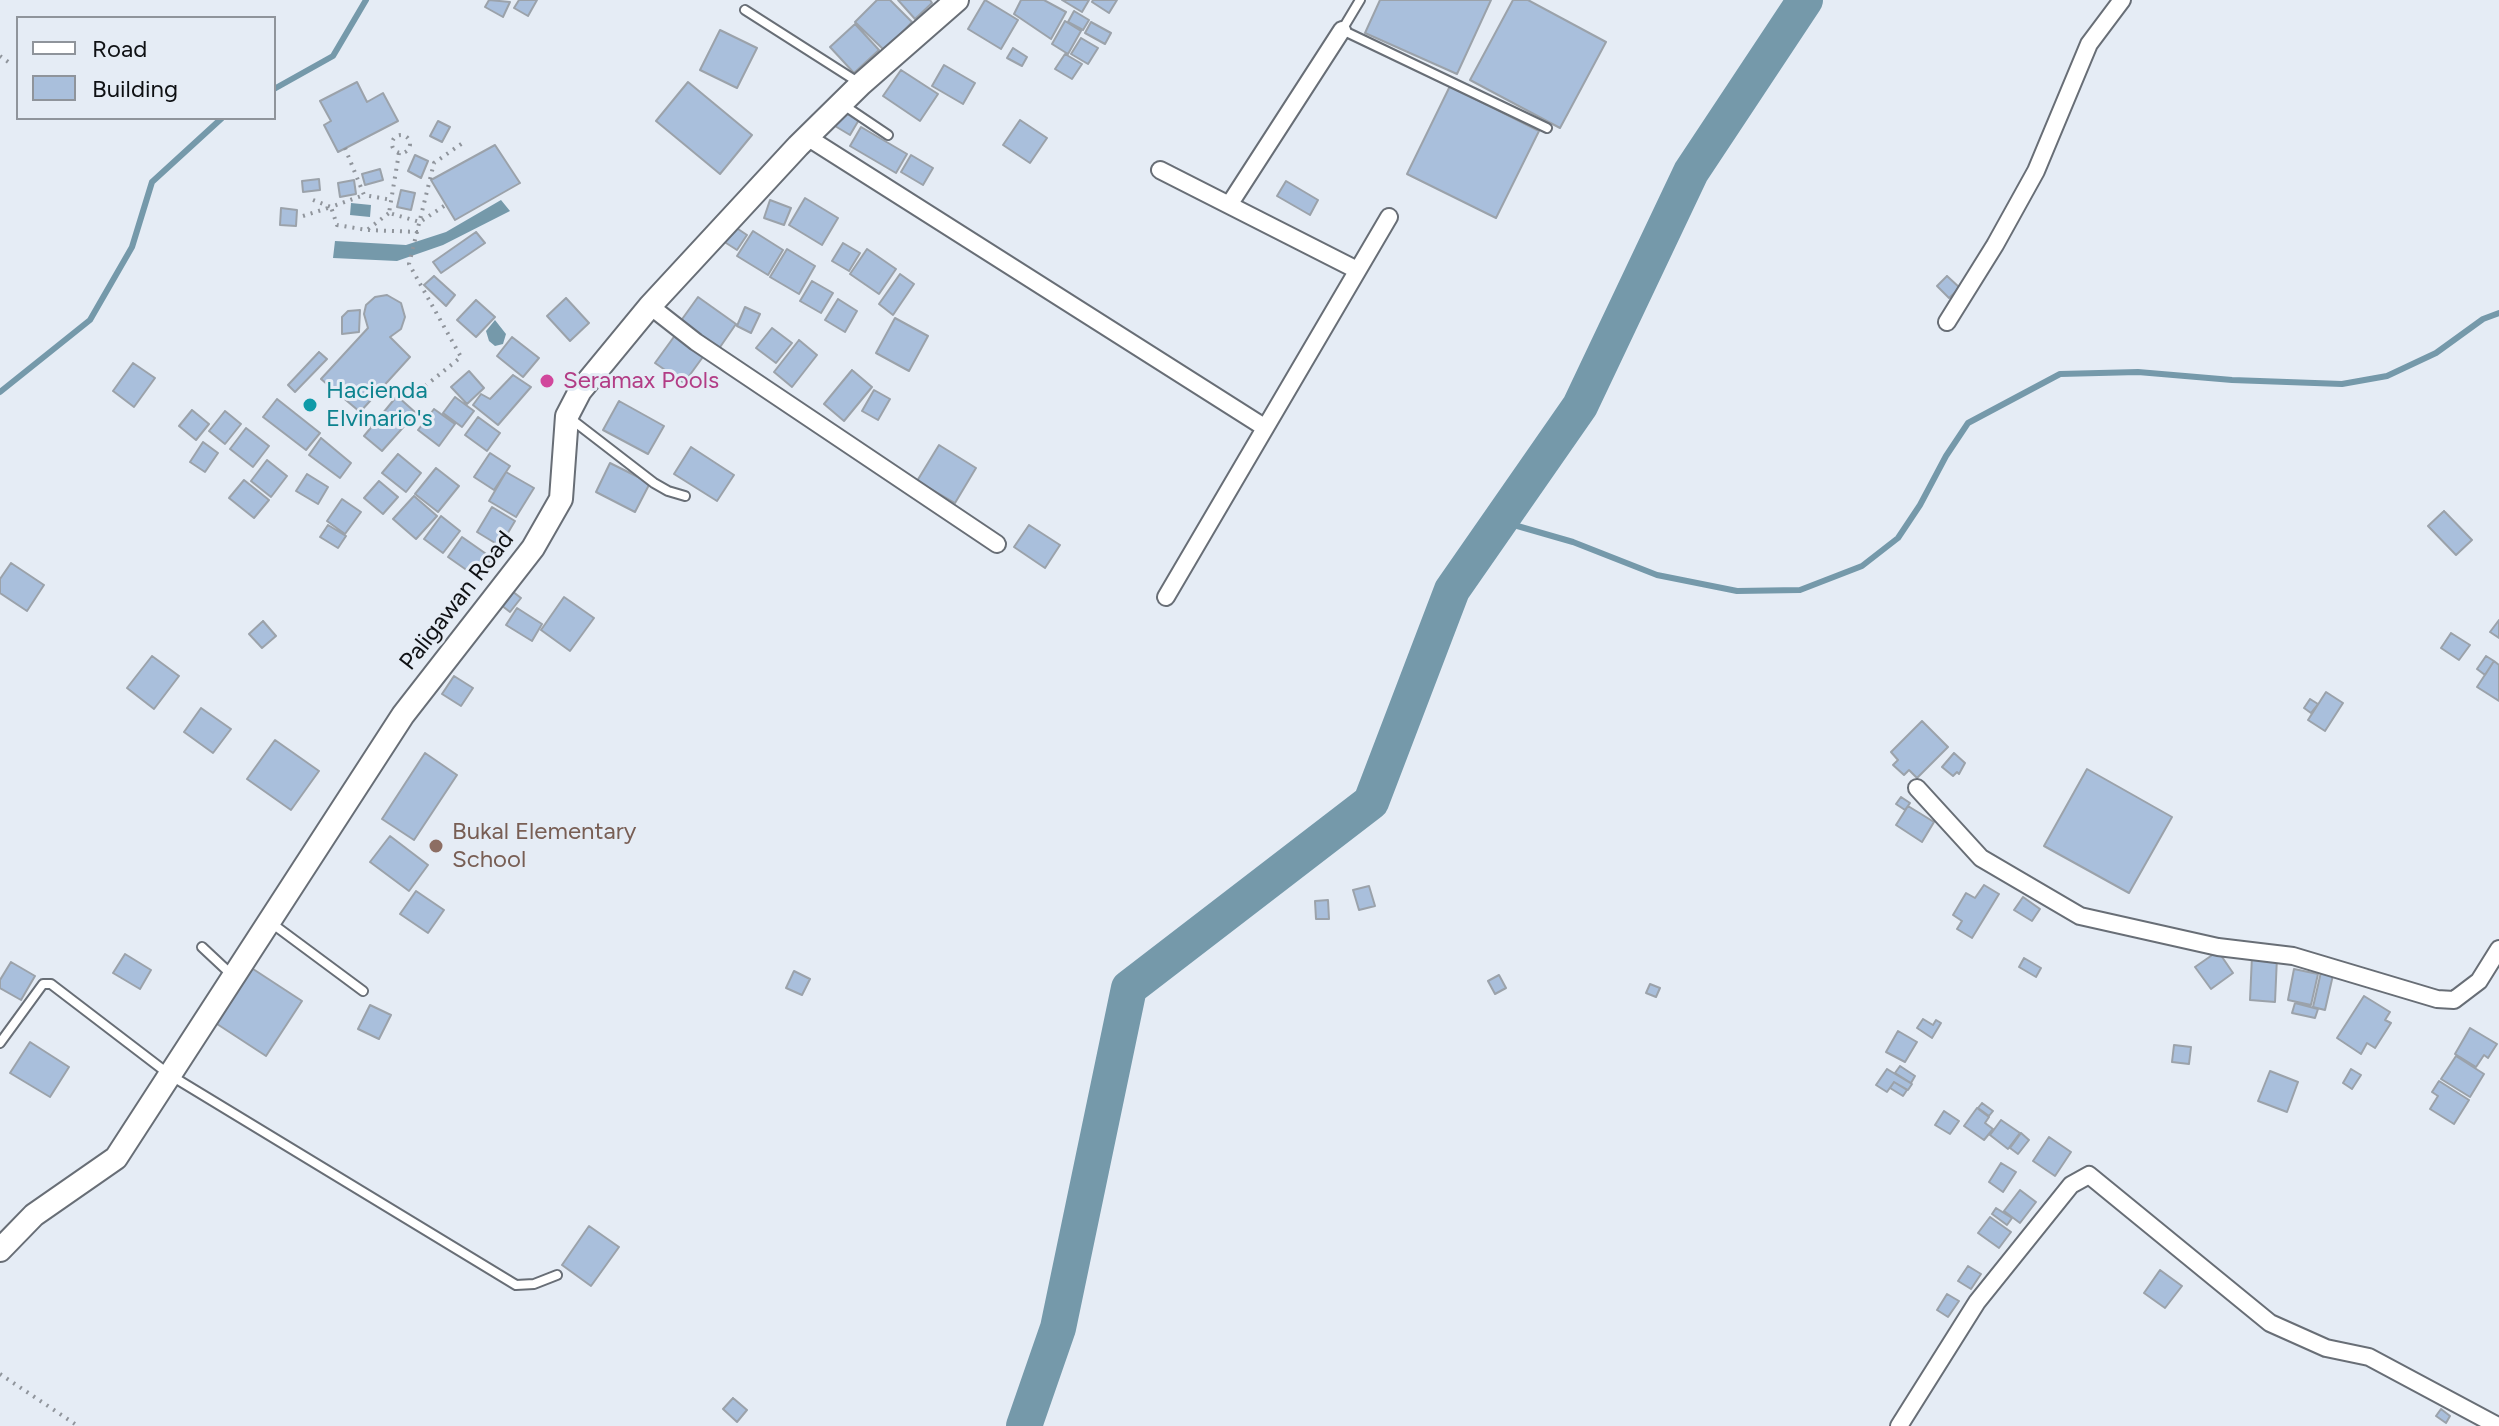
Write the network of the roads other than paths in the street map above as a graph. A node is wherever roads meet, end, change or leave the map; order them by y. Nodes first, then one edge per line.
1 (957, 0) edge
2 (1360, 0) edge
3 (2122, 0) edge
4 (745, 10) dead end
5 (1342, 30) junction
6 (861, 84) junction
7 (841, 104) junction
8 (1547, 128) dead end
9 (888, 135) dead end
10 (807, 137) junction
11 (1160, 170) dead end
12 (1229, 205) junction
13 (1389, 217) dead end
14 (1357, 270) junction
15 (650, 306) junction
16 (1947, 322) dead end
17 (567, 416) junction
18 (1264, 427) junction
19 (685, 496) dead end
20 (997, 544) dead end
21 (1166, 597) dead end
22 (1917, 788) dead end
23 (269, 921) junction
24 (202, 947) dead end
25 (2499, 949) edge
26 (233, 977) junction
27 (363, 991) dead end
28 (0, 1043) edge
29 (170, 1075) junction
30 (0, 1250) edge
31 (557, 1275) dead end
32 (1899, 1426) edge
33 (2498, 1426) edge

1 - 6 street, Paligawan Road
2 - 5 lane
3 - 16 street
4 - 6 lane
5 - 8 lane
5 - 12 street
6 - 7 street, Paligawan Road
7 - 9 lane
7 - 10 street, Paligawan Road
10 - 15 street, Paligawan Road
10 - 18 street
11 - 12 street
12 - 14 street
13 - 14 street
14 - 18 street
15 - 17 street, Paligawan Road
15 - 20 street
17 - 19 lane
17 - 23 street, Paligawan Road
18 - 21 street
22 - 25 street
23 - 26 street, Paligawan Road
23 - 27 lane
24 - 26 lane
26 - 29 street, Paligawan Road
28 - 29 lane
29 - 30 street, Paligawan Road
29 - 31 lane
32 - 33 street

